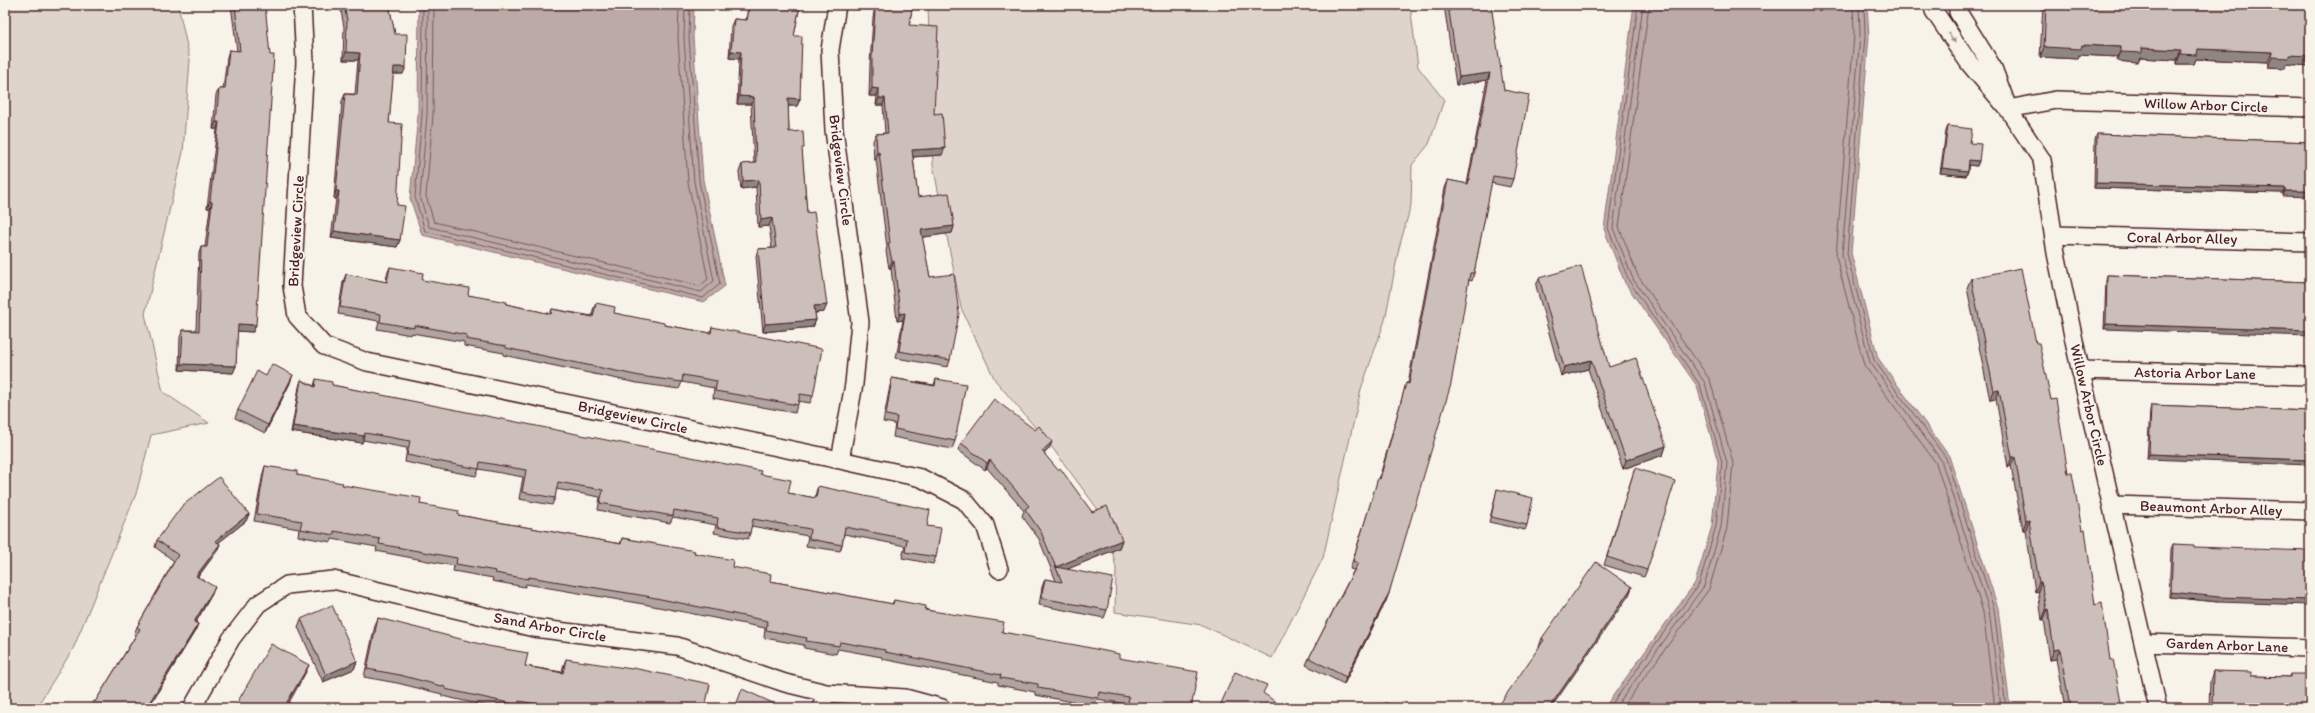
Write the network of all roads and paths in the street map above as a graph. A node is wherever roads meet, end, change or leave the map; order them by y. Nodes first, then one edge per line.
1 (302, 5) edge
2 (837, 5) edge
3 (1933, 5) edge
4 (1958, 5) edge
5 (2310, 108) edge
6 (2008, 109) junction
7 (2054, 235) junction
8 (2310, 242) edge
9 (2080, 370) junction
10 (2310, 376) edge
11 (840, 460) junction
12 (2113, 505) junction
13 (2310, 511) edge
14 (999, 570) dead end
15 (2144, 643) junction
16 (2310, 648) edge
17 (823, 700) edge
18 (192, 708) edge
19 (942, 708) edge
20 (2158, 708) edge

1 - 11 street, Bridgeview Circle
2 - 11 street, Bridgeview Circle
3 -> 6 street, Willow Arbor Circle
4 - 6 street, Willow Arbor Circle
5 - 6 street, Willow Arbor Circle
6 - 7 street, Willow Arbor Circle
7 - 8 street, Coral Arbor Alley
7 - 9 street, Willow Arbor Circle
9 - 10 street, Astoria Arbor Lane
9 - 12 street, Willow Arbor Circle
11 - 14 street
12 - 13 street, Beaumont Arbor Alley
12 - 15 street, Willow Arbor Circle
15 - 16 street, Garden Arbor Lane
15 - 20 street, Willow Arbor Circle
17 - 18 street, Sand Arbor Circle
17 - 19 street, Sand Arbor Circle

